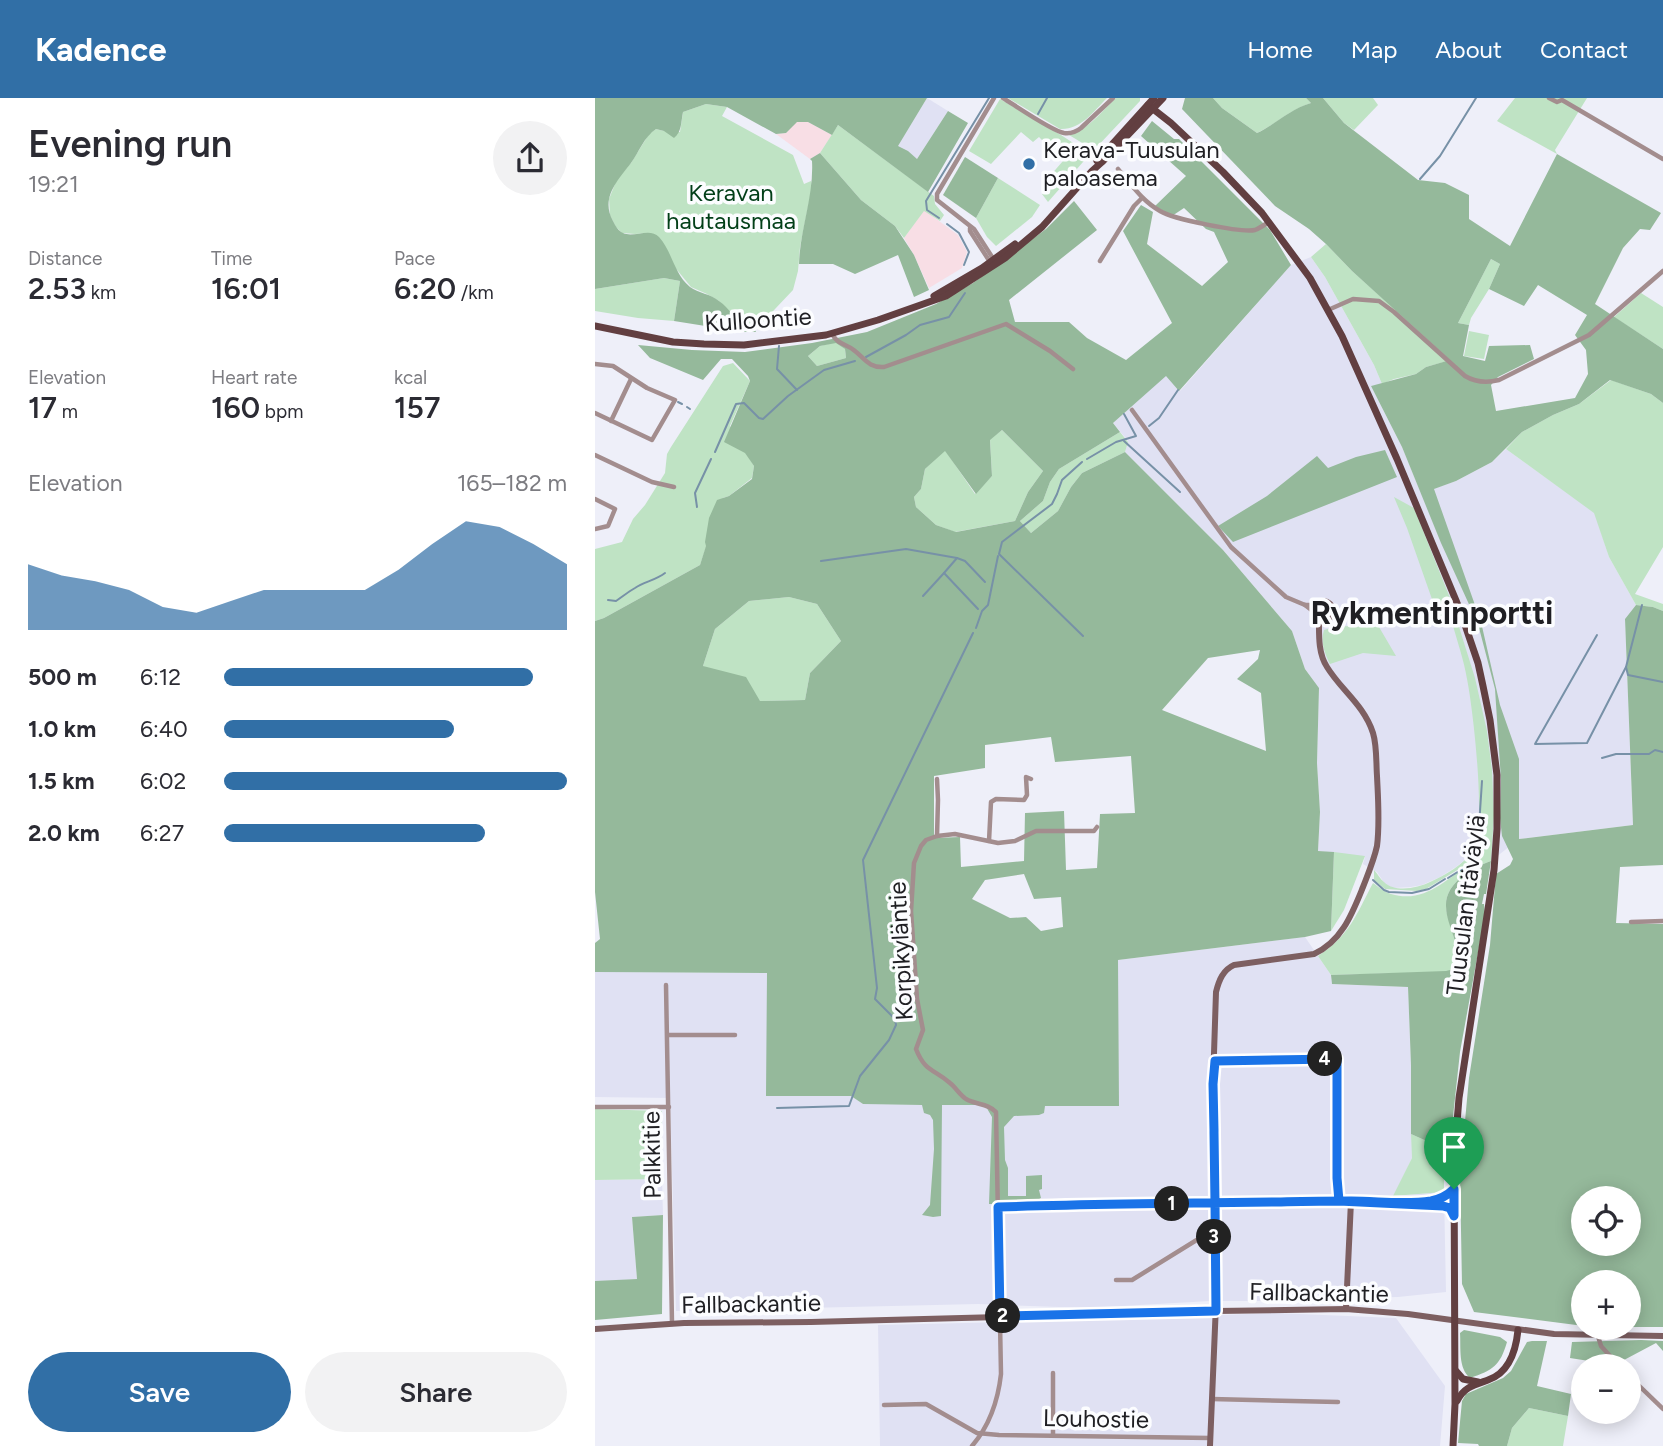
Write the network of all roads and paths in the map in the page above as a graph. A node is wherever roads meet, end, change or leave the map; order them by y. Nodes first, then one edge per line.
1 (994, 98) edge
2 (1003, 98) edge
3 (1113, 98) edge
4 (1549, 98) edge
5 (1154, 102) edge
6 (1663, 159) edge
7 (1118, 169) dead end
8 (1142, 198) junction
9 (1269, 222) junction
10 (1100, 261) dead end
11 (993, 263) junction
12 (1663, 271) edge
13 (1328, 310) junction
14 (595, 326) edge
15 (831, 333) junction
16 (595, 364) edge
17 (1073, 369) dead end
18 (631, 379) junction
19 (1132, 410) dead end
20 (595, 413) edge
21 (611, 421) junction
22 (595, 455) edge
23 (674, 487) dead end
24 (595, 499) edge
25 (595, 529) edge
26 (1315, 608) junction
27 (1322, 620) junction
28 (937, 779) dead end
29 (1031, 779) dead end
30 (1097, 827) dead end
31 (937, 836) junction
32 (989, 841) junction
33 (1663, 921) edge
34 (1631, 922) dead end
35 (666, 985) dead end
36 (668, 1035) junction
37 (735, 1035) dead end
38 (1215, 1061) junction
39 (595, 1107) edge
40 (669, 1107) junction
41 (1454, 1189) junction
42 (1454, 1198) junction
43 (1339, 1201) junction
44 (1351, 1201) junction
45 (1215, 1203) junction
46 (1401, 1203) junction
47 (998, 1207) junction
48 (1454, 1216) junction
49 (1214, 1233) junction
50 (1116, 1280) dead end
51 (1346, 1309) junction
52 (1216, 1311) junction
53 (1000, 1316) junction
54 (672, 1325) junction
55 (595, 1329) edge
56 (1518, 1330) junction
57 (1571, 1334) edge
58 (1641, 1336) edge
59 (1663, 1336) edge
60 (1455, 1370) junction
61 (1053, 1373) dead end
62 (1479, 1382) junction
63 (1641, 1388) edge
64 (1212, 1399) junction
65 (1338, 1402) dead end
66 (1455, 1404) junction
67 (884, 1405) dead end
68 (1663, 1409) edge
69 (982, 1433) junction
70 (1053, 1435) junction
71 (1210, 1442) edge
72 (972, 1446) edge
73 (1453, 1446) edge

1 - 11 street
2 - 3 street
4 - 6 street
5 - 9 main road, Tuusulan itäväylä
5 - 11 main road, Kulloontie
7 - 8 street
8 - 9 street
8 - 10 street
9 - 13 main road, Tuusulan itäväylä
11 - 15 main road, Kulloontie
12 - 13 street
13 - 41 main road, Tuusulan itäväylä
14 - 15 main road, Kulloontie
15 - 17 street
16 - 18 street
18 - 21 street
18 - 21 street
19 - 26 street
20 - 21 street
22 - 23 street
24 - 25 street
26 - 27 street
26 - 27 street
27 - 38 street
28 - 31 street
29 - 32 street
30 - 32 street
31 - 32 street
31 - 47 street, Korpikyläntie
33 - 34 street
35 - 36 street, Palkkitie
36 - 37 street
36 - 40 street, Palkkitie
38 - 43 street
38 - 45 street
39 - 40 street
40 - 54 street, Palkkitie
41 - 42 main road, Tuusulan itäväylä
41 - 46 main road
42 - 46 main road
42 - 48 main road, Tuusulan itäväylä
43 - 44 street
43 - 45 street
44 - 46 main road
44 - 51 street
45 - 47 street
45 - 49 street
46 - 48 main road
47 - 53 street
48 - 60 main road, Tuusulan itäväylä
49 - 50 street
49 - 52 street
51 - 52 street, Fallbackantie
51 - 56 street, Fallbackantie
52 - 53 street, Fallbackantie
52 - 64 street
53 - 54 street, Fallbackantie
53 - 69 street
54 - 55 street, Fallbackantie
56 - 57 street, Fallbackantie
56 - 62 main road
58 - 59 street, Fallbackantie
60 - 62 main road
60 - 66 main road, Tuusulan itäväylä
61 - 70 street
62 - 66 main road
63 - 68 street
64 - 65 street
64 - 71 street
66 - 73 main road, Tuusulan itäväylä
67 - 69 street
69 - 70 street, Louhostie
69 - 72 street
70 - 71 street, Louhostie

